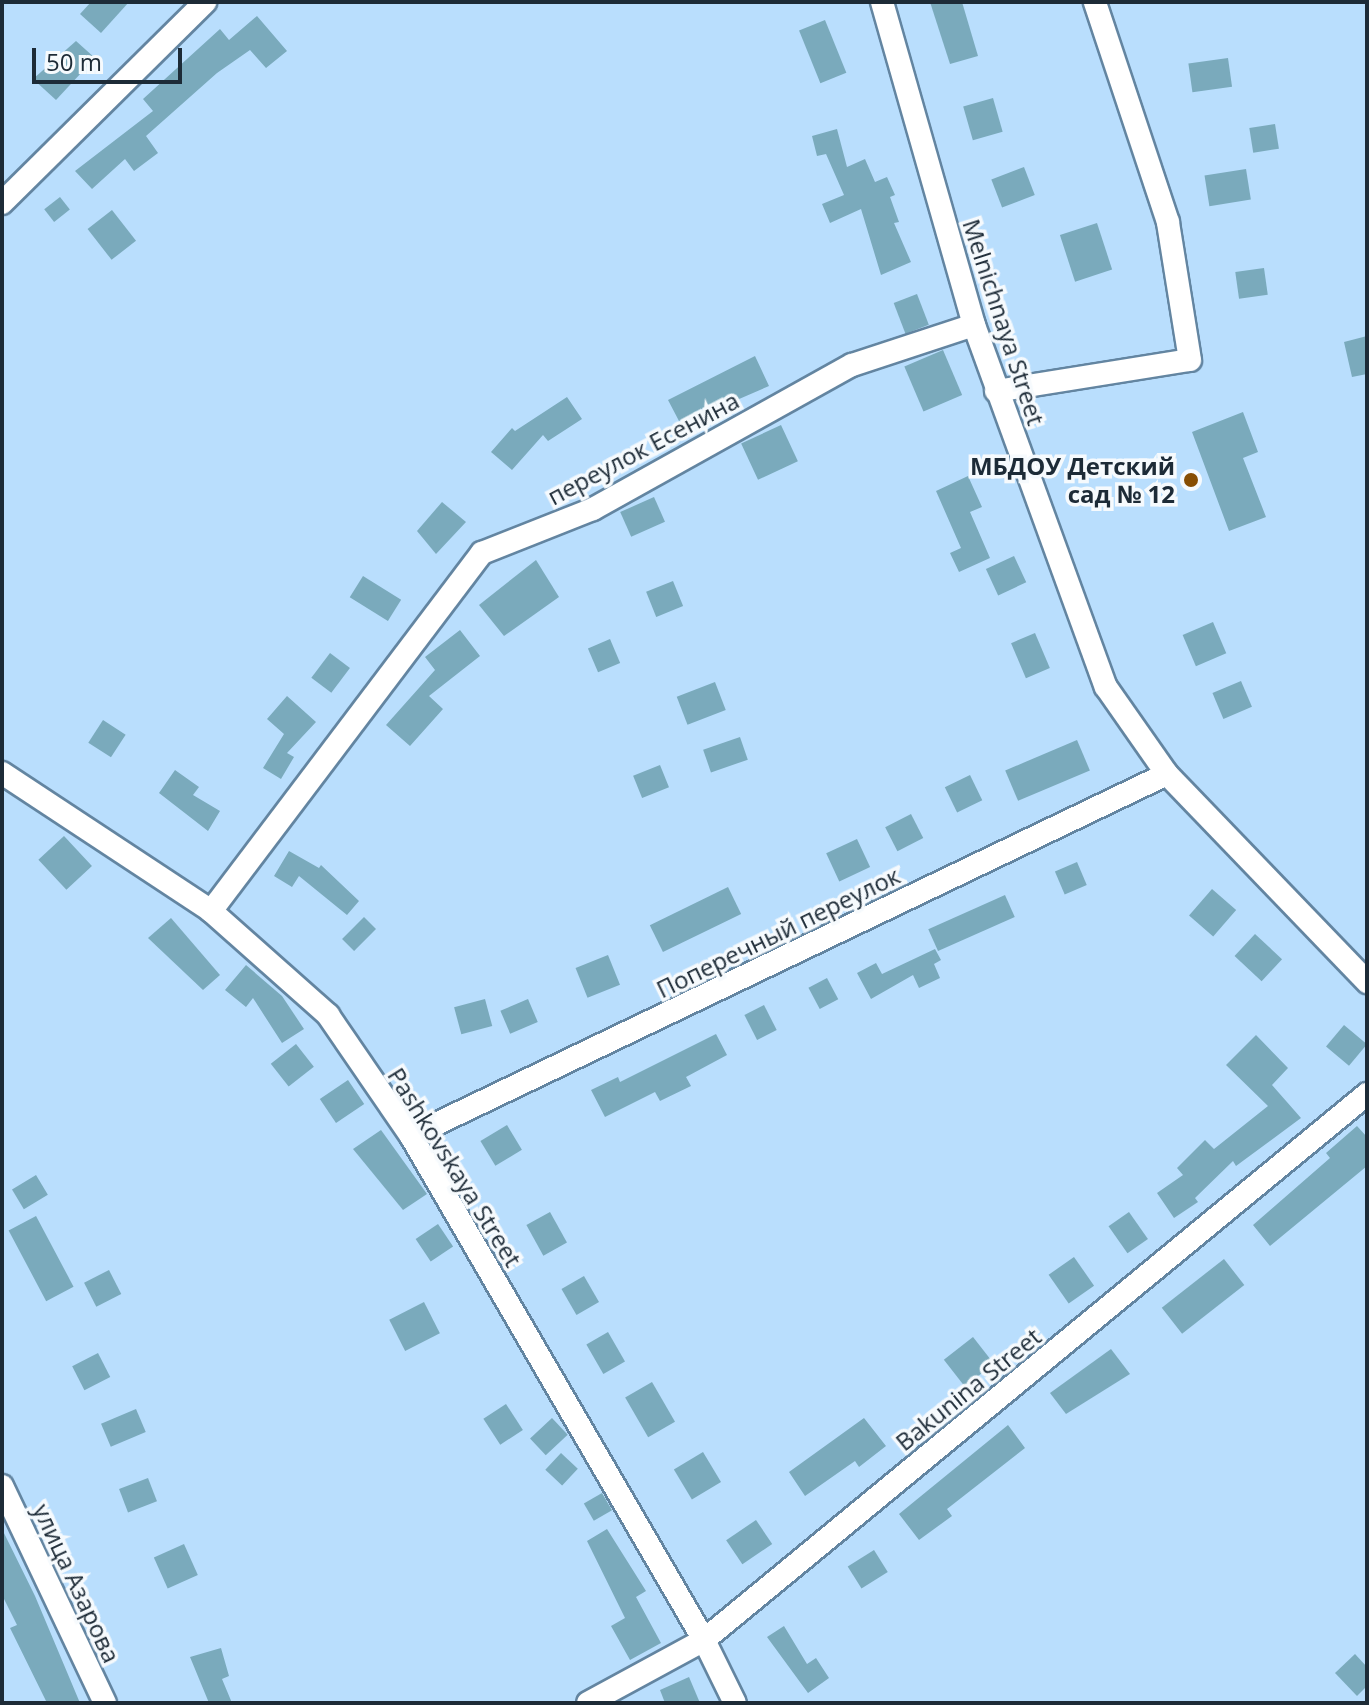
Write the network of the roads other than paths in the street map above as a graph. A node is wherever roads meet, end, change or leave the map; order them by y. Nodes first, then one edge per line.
1 (205, 2) edge
2 (882, 2) edge
3 (1095, 2) edge
4 (2, 203) edge
5 (974, 325) junction
6 (996, 391) junction
7 (2, 773) edge
8 (1167, 774) junction
9 (211, 911) junction
10 (1367, 982) edge
11 (1367, 1094) edge
12 (411, 1136) junction
13 (2, 1486) edge
14 (704, 1640) junction
15 (105, 1703) edge
16 (588, 1703) edge
17 (735, 1703) edge

1 - 4 street
2 - 5 street, Melnichnaya Street
3 - 6 street
5 - 6 street, Melnichnaya Street
5 - 9 street, переулок Есенина
6 - 8 street, Melnichnaya Street
7 - 9 street, Pashkovskaya Street
8 - 10 street, Melnichnaya Street
8 - 12 street, Поперечный переулок
9 - 12 street, Pashkovskaya Street
11 - 14 street, Bakunina Street
12 - 14 street, Pashkovskaya Street
13 - 15 street, улица Азарова
14 - 16 street, Bakunina Street
14 - 17 street, Pashkovskaya Street

